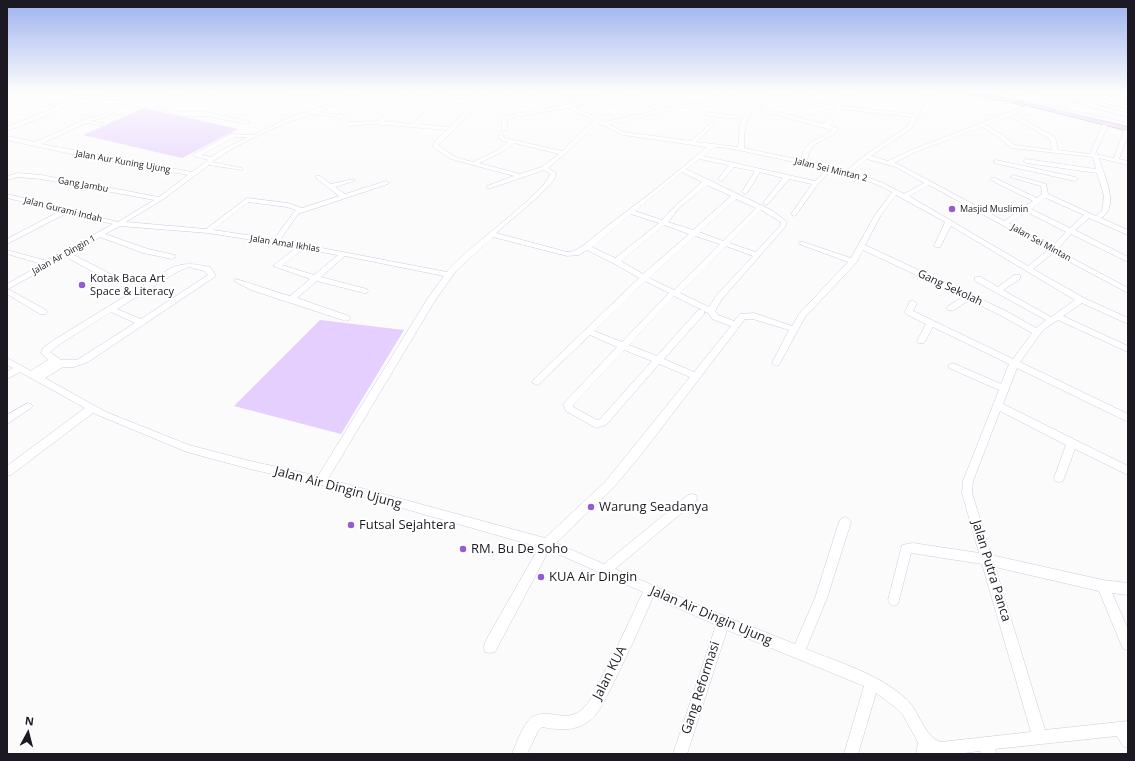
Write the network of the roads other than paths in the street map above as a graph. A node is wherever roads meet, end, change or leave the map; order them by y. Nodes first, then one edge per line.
1 (72, 128) edge
2 (273, 128) edge
3 (433, 128) edge
4 (453, 128) edge
5 (503, 128) edge
6 (593, 128) edge
7 (614, 128) edge
8 (708, 128) edge
9 (742, 128) edge
10 (832, 128) edge
11 (908, 128) edge
12 (972, 128) edge
13 (987, 128) edge
14 (1033, 128) edge
15 (1104, 128) edge
16 (1128, 129) edge
17 (451, 130) junction
18 (253, 136) junction
19 (7, 138) edge
20 (513, 141) junction
21 (692, 143) junction
22 (36, 144) junction
23 (712, 146) junction
24 (1013, 147) junction
25 (741, 149) junction
26 (442, 150) junction
27 (1054, 152) junction
28 (563, 153) junction
29 (1095, 156) junction
30 (866, 157) junction
31 (699, 158) junction
32 (1116, 160) junction
33 (209, 161) junction
34 (1026, 161) junction
35 (804, 162) junction
36 (996, 162) dead end
37 (889, 163) junction
38 (1128, 163) edge
39 (472, 164) junction
40 (732, 165) junction
41 (1065, 166) junction
42 (544, 168) junction
43 (830, 168) junction
44 (1026, 168) junction
45 (682, 169) junction
46 (240, 170) dead end
47 (759, 170) junction
48 (848, 172) junction
49 (1099, 172) junction
50 (192, 174) junction
51 (520, 176) junction
52 (1067, 176) junction
53 (318, 177) dead end
54 (787, 177) junction
55 (1013, 177) dead end
56 (7, 178) edge
57 (721, 179) dead end
58 (993, 179) dead end
59 (1075, 179) dead end
60 (352, 180) dead end
61 (706, 182) junction
62 (386, 183) dead end
63 (816, 183) junction
64 (928, 183) junction
65 (331, 186) junction
66 (489, 187) dead end
67 (896, 191) junction
68 (745, 192) dead end
69 (1045, 194) junction
70 (7, 196) edge
71 (343, 196) junction
72 (735, 196) junction
73 (905, 196) junction
74 (16, 198) junction
75 (160, 199) junction
76 (1038, 201) junction
77 (7, 202) edge
78 (763, 205) junction
79 (1027, 209) junction
80 (302, 210) junction
81 (65, 211) junction
82 (630, 211) junction
83 (794, 214) dead end
84 (1089, 216) junction
85 (1096, 218) junction
86 (664, 222) junction
87 (949, 222) junction
88 (1005, 223) junction
89 (120, 224) junction
90 (208, 231) junction
91 (1070, 231) junction
92 (1128, 233) edge
93 (491, 234) junction
94 (694, 234) junction
95 (100, 236) junction
96 (276, 241) junction
97 (7, 242) edge
98 (800, 243) dead end
99 (723, 244) junction
100 (303, 246) junction
101 (861, 246) junction
102 (938, 246) dead end
103 (587, 247) junction
104 (1053, 250) junction
105 (7, 252) edge
106 (67, 254) junction
107 (343, 254) junction
108 (758, 255) junction
109 (172, 257) dead end
110 (1126, 258) edge
111 (616, 261) junction
112 (853, 261) junction
113 (49, 264) junction
114 (1029, 269) junction
115 (448, 274) junction
116 (1017, 277) dead end
117 (315, 278) junction
118 (643, 279) junction
119 (978, 279) dead end
120 (117, 281) dead end
121 (238, 281) dead end
122 (7, 286) edge
123 (998, 290) junction
124 (7, 291) edge
125 (364, 291) dead end
126 (1128, 291) edge
127 (673, 294) junction
128 (969, 297) junction
129 (291, 299) junction
130 (1082, 300) junction
131 (913, 303) dead end
132 (951, 308) dead end
133 (111, 309) junction
134 (711, 311) junction
135 (43, 312) dead end
136 (700, 312) dead end
137 (346, 318) dead end
138 (1054, 318) junction
139 (1128, 321) edge
140 (142, 322) junction
141 (931, 322) junction
142 (736, 326) junction
143 (794, 328) junction
144 (590, 332) junction
145 (1036, 332) junction
146 (921, 341) dead end
147 (622, 345) junction
148 (1128, 349) edge
149 (659, 360) junction
150 (7, 361) edge
151 (57, 362) junction
152 (776, 363) dead end
153 (1014, 363) junction
154 (952, 366) dead end
155 (21, 368) junction
156 (7, 376) edge
157 (35, 376) junction
158 (696, 376) junction
159 (536, 382) dead end
160 (1004, 389) junction
161 (28, 406) dead end
162 (998, 406) junction
163 (92, 408) junction
164 (1128, 418) edge
165 (7, 420) edge
166 (1072, 443) junction
167 (1128, 470) edge
168 (7, 472) edge
169 (1059, 478) dead end
170 (321, 481) junction
171 (692, 498) dead end
172 (845, 522) dead end
173 (547, 544) junction
174 (988, 560) junction
175 (606, 569) junction
176 (1104, 586) junction
177 (1128, 589) edge
178 (650, 590) junction
179 (894, 600) dead end
180 (723, 622) junction
181 (1128, 644) edge
182 (490, 647) dead end
183 (798, 652) junction
184 (872, 682) junction
185 (1126, 732) edge
186 (1040, 738) junction
187 (924, 748) edge
188 (987, 748) edge
189 (519, 754) edge
190 (680, 754) edge
191 (851, 754) edge

1 - 22 street
2 - 18 street, Jalan Air Dingin 1
3 - 17 street
4 - 17 street
5 - 20 street
6 - 28 street
7 - 21 street, Jalan Sei Mintan 2
8 - 21 street
9 - 25 street
10 - 35 street
11 - 30 street
12 - 37 street
13 - 24 street
14 - 27 street
15 - 29 street
16 - 32 street
17 - 26 street
17 - 26 street
18 - 33 street, Jalan Air Dingin 1
18 - 33 street
19 - 22 street, Jalan Aur Kuning Ujung
20 - 28 street
20 - 39 street
21 - 23 street, Jalan Sei Mintan 2
22 - 50 street, Jalan Aur Kuning Ujung
23 - 25 street, Jalan Sei Mintan 2
23 - 31 street
24 - 27 street
24 - 34 street
25 - 35 street, Jalan Sei Mintan 2
26 - 39 street
27 - 29 street
28 - 42 street
29 - 32 street
29 - 49 street
30 - 37 street, Jalan Sei Mintan
30 - 48 street
31 - 40 street
31 - 45 street
32 - 38 street
33 - 46 street
33 - 50 street, Jalan Air Dingin 1
34 - 41 street
34 - 44 street
35 - 43 street, Jalan Sei Mintan 2
36 - 44 street
37 - 64 street, Jalan Sei Mintan
39 - 51 street
40 - 47 street
40 - 57 street
41 - 49 street
41 - 52 street
42 - 51 street
42 - 93 street
43 - 48 street, Jalan Sei Mintan 2
43 - 63 street
44 - 52 street
45 - 61 street
45 - 82 street
47 - 54 street
47 - 68 street
48 - 67 street, Jalan Sei Mintan 2
49 - 85 street
50 - 75 street, Jalan Air Dingin 1
51 - 66 street
52 - 59 street
53 - 65 street
54 - 63 street
54 - 78 street
55 - 69 street
56 - 75 street, Gang Jambu
58 - 76 street
60 - 65 street
61 - 72 street
61 - 86 street
62 - 71 street
63 - 83 street
64 - 73 street
64 - 88 street, Jalan Sei Mintan
65 - 71 street
67 - 73 street, Jalan Sei Mintan 2
67 - 101 street
69 - 76 street
69 - 84 street
70 - 74 street, Jalan Gurami Indah
71 - 80 street
72 - 78 street
72 - 94 street
73 - 87 street, Jalan Sei Mintan 2
74 - 77 street
74 - 81 street, Jalan Gurami Indah
75 - 89 street, Jalan Air Dingin 1
76 - 79 street
78 - 99 street
78 - 108 street
79 - 88 street
79 - 91 street
80 - 90 street
80 - 96 street
81 - 89 street, Jalan Gurami Indah
81 - 97 street
82 - 86 street
82 - 103 street
84 - 85 street
84 - 91 street
85 - 92 street
86 - 94 street
86 - 111 street
87 - 102 street
87 - 114 street, Jalan Sei Mintan 2
88 - 104 street, Jalan Sei Mintan
89 - 90 street, Jalan Amal Ikhlas
89 - 95 street, Jalan Air Dingin 1
90 - 96 street, Jalan Amal Ikhlas
91 - 104 street
91 - 110 street
93 - 103 street
93 - 115 street
94 - 99 street
94 - 118 street
95 - 106 street, Jalan Air Dingin 1
95 - 109 street
96 - 100 street, Jalan Amal Ikhlas
98 - 112 street
99 - 108 street
99 - 127 street
100 - 107 street, Jalan Amal Ikhlas
100 - 117 street
101 - 112 street
101 - 128 street, Gang Sekolah
103 - 111 street
104 - 114 street
104 - 126 street, Jalan Sei Mintan
105 - 113 street
106 - 113 street, Jalan Air Dingin 1
106 - 120 street
107 - 115 street, Jalan Amal Ikhlas
107 - 117 street
108 - 134 street
111 - 118 street
112 - 143 street
113 - 122 street, Jalan Air Dingin 1
114 - 130 street, Jalan Sei Mintan 2
115 - 170 street
116 - 123 street
117 - 125 street
117 - 129 street
118 - 127 street
118 - 144 street
119 - 123 street
121 - 129 street
123 - 138 street
124 - 135 street
127 - 134 street
127 - 147 street
128 - 132 street
128 - 145 street, Gang Sekolah
129 - 137 street
130 - 138 street, Jalan Putra Panca
130 - 139 street, Jalan Sei Mintan 2
131 - 141 street
133 - 140 street
133 - 140 street
133 - 151 street
134 - 142 street
136 - 149 street
138 - 145 street, Jalan Putra Panca
138 - 148 street
140 - 151 street
141 - 146 street
141 - 153 street
142 - 143 street
142 - 158 street
143 - 152 street
144 - 147 street
144 - 159 street
145 - 153 street, Jalan Putra Panca
147 - 149 street
147 - 149 street
149 - 158 street
150 - 155 street, Jalan Air Dingin Ujung
151 - 157 street
153 - 160 street, Jalan Putra Panca
153 - 164 street
154 - 160 street
155 - 156 street
155 - 157 street, Jalan Air Dingin Ujung
157 - 163 street, Jalan Air Dingin Ujung
158 - 173 street
160 - 162 street, Jalan Putra Panca
161 - 165 street
162 - 166 street
162 - 174 street, Jalan Putra Panca
163 - 168 street
163 - 170 street, Jalan Air Dingin Ujung
166 - 167 street
166 - 169 street
170 - 173 street, Jalan Air Dingin Ujung
171 - 175 street
172 - 183 street
173 - 175 street, Jalan Air Dingin Ujung
173 - 182 street
174 - 176 street
174 - 179 street
174 - 186 street, Jalan Putra Panca
175 - 178 street, Jalan Air Dingin Ujung
176 - 177 street
176 - 181 street
178 - 180 street, Jalan Air Dingin Ujung
178 - 189 street, Jalan KUA
180 - 183 street, Jalan Air Dingin Ujung
180 - 190 street, Gang Reformasi
183 - 184 street, Jalan Air Dingin Ujung
184 - 187 street
184 - 191 street
185 - 186 street
186 - 188 street
187 - 188 street

